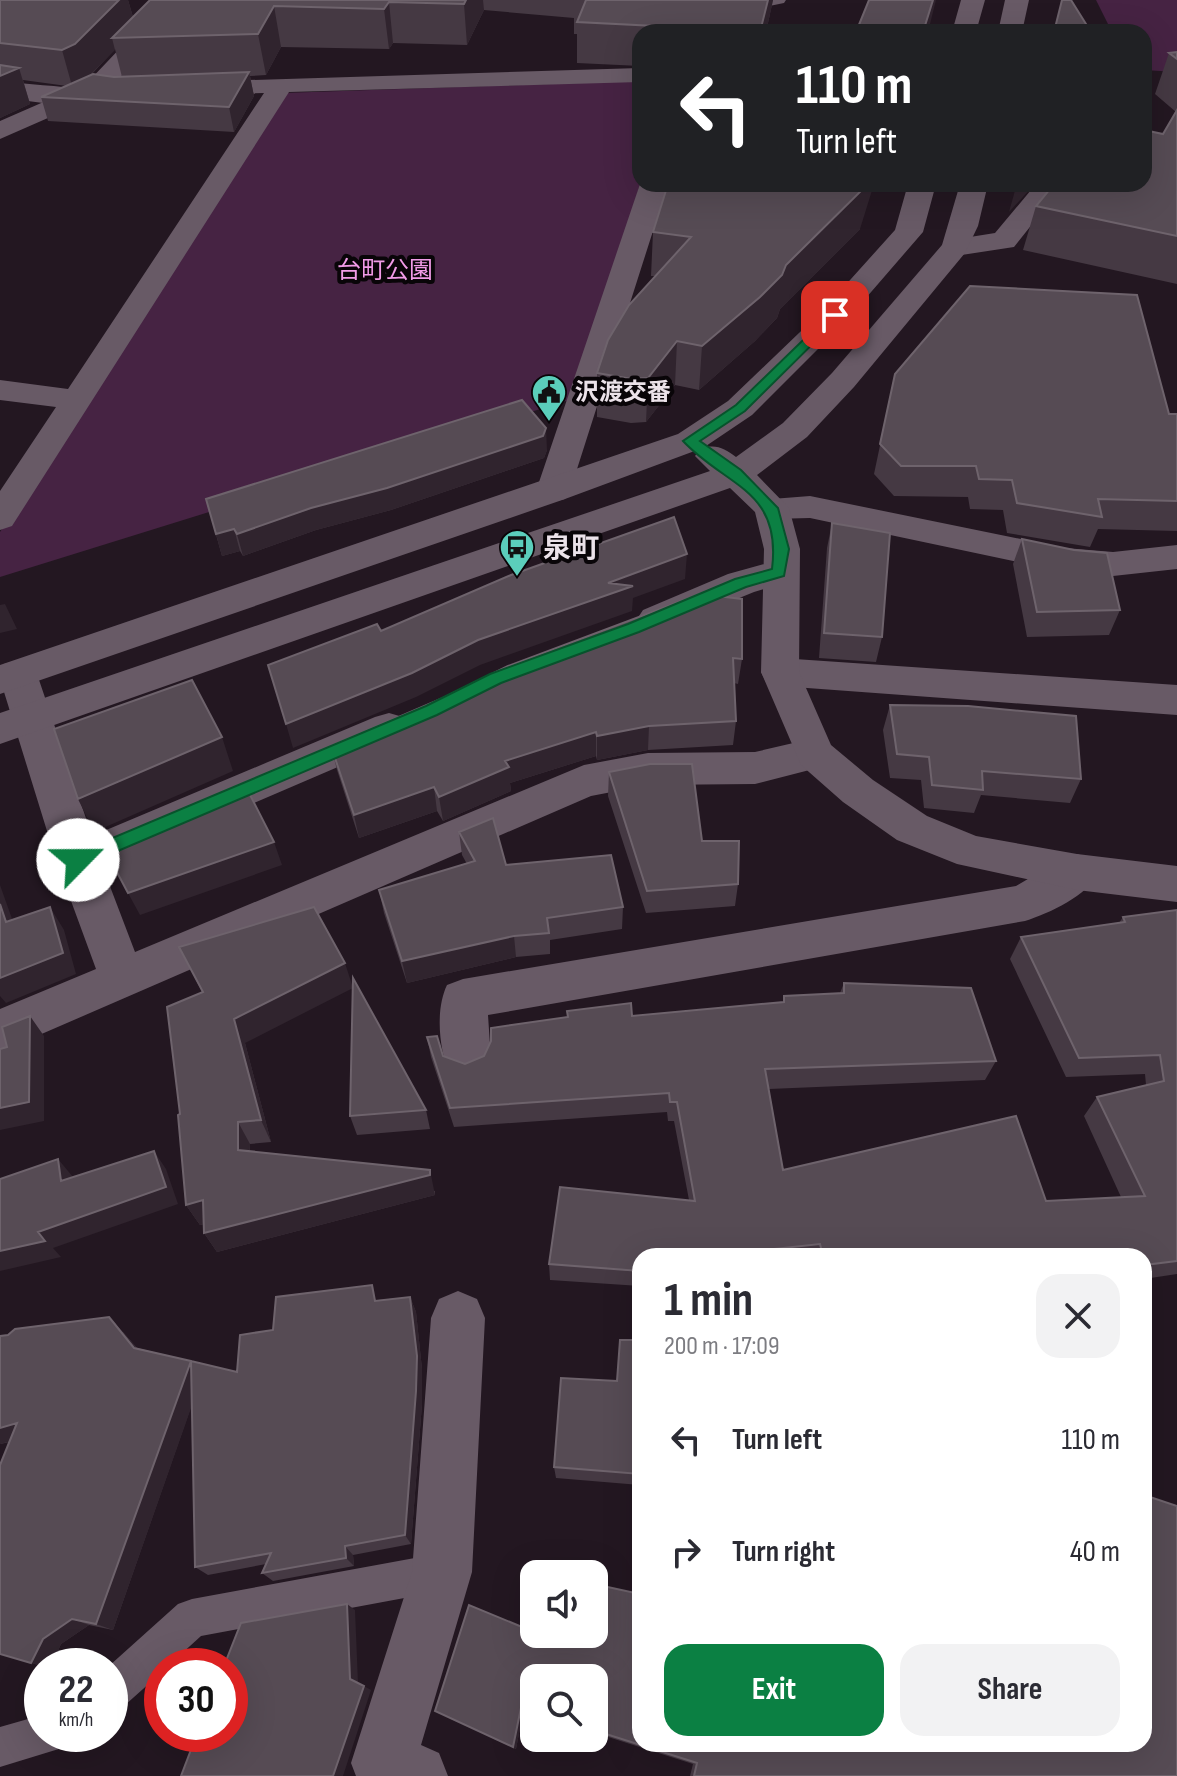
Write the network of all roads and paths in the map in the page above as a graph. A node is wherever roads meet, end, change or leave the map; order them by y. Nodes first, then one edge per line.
1 (779, 0) edge
2 (973, 0) edge
3 (1017, 0) edge
4 (715, 10) edge
5 (163, 12) edge
6 (966, 24) edge
7 (1012, 24) edge
8 (632, 75) edge
9 (282, 84) junction
10 (0, 88) edge
11 (165, 88) edge
12 (98, 92) junction
13 (0, 131) edge
14 (651, 192) edge
15 (920, 192) edge
16 (972, 192) edge
17 (1044, 192) edge
18 (955, 247) junction
19 (0, 390) edge
20 (77, 400) junction
21 (690, 441) junction
22 (736, 474) junction
23 (553, 491) junction
24 (771, 508) junction
25 (0, 518) edge
26 (1177, 557) edge
27 (779, 572) junction
28 (620, 633) edge
29 (780, 672) junction
30 (9, 677) edge
31 (1177, 700) edge
32 (417, 717) edge
33 (16, 724) edge
34 (815, 754) junction
35 (78, 860) junction
36 (1077, 872) junction
37 (1177, 884) edge
38 (123, 980) junction
39 (0, 1031) edge
40 (467, 1060) edge
41 (458, 1318) dead end
42 (442, 1572) junction
43 (128, 1676) edge
44 (24, 1740) edge
45 (0, 1747) edge
46 (393, 1772) edge

1 - 4 lane
2 - 6 street
3 - 7 street
5 - 12 street
8 - 9 street
9 - 11 street
9 - 20 street
10 - 12 street
12 - 13 street
14 - 23 street
15 - 21 street
16 - 18 street
17 - 18 street
18 - 22 street
19 - 20 street
20 - 25 street
21 - 22 street
21 - 23 street
22 - 24 street
22 - 33 street
23 - 30 street
24 - 26 street
24 - 27 street
27 - 28 street
27 - 29 street
29 - 31 street
29 - 34 street
30 - 33 street
32 - 35 street
33 - 35 street
34 - 36 street
34 - 38 street
35 - 38 street
36 - 37 street
36 - 40 street
38 - 39 street
41 - 42 street
42 - 43 lane
42 - 46 street
44 - 45 lane

